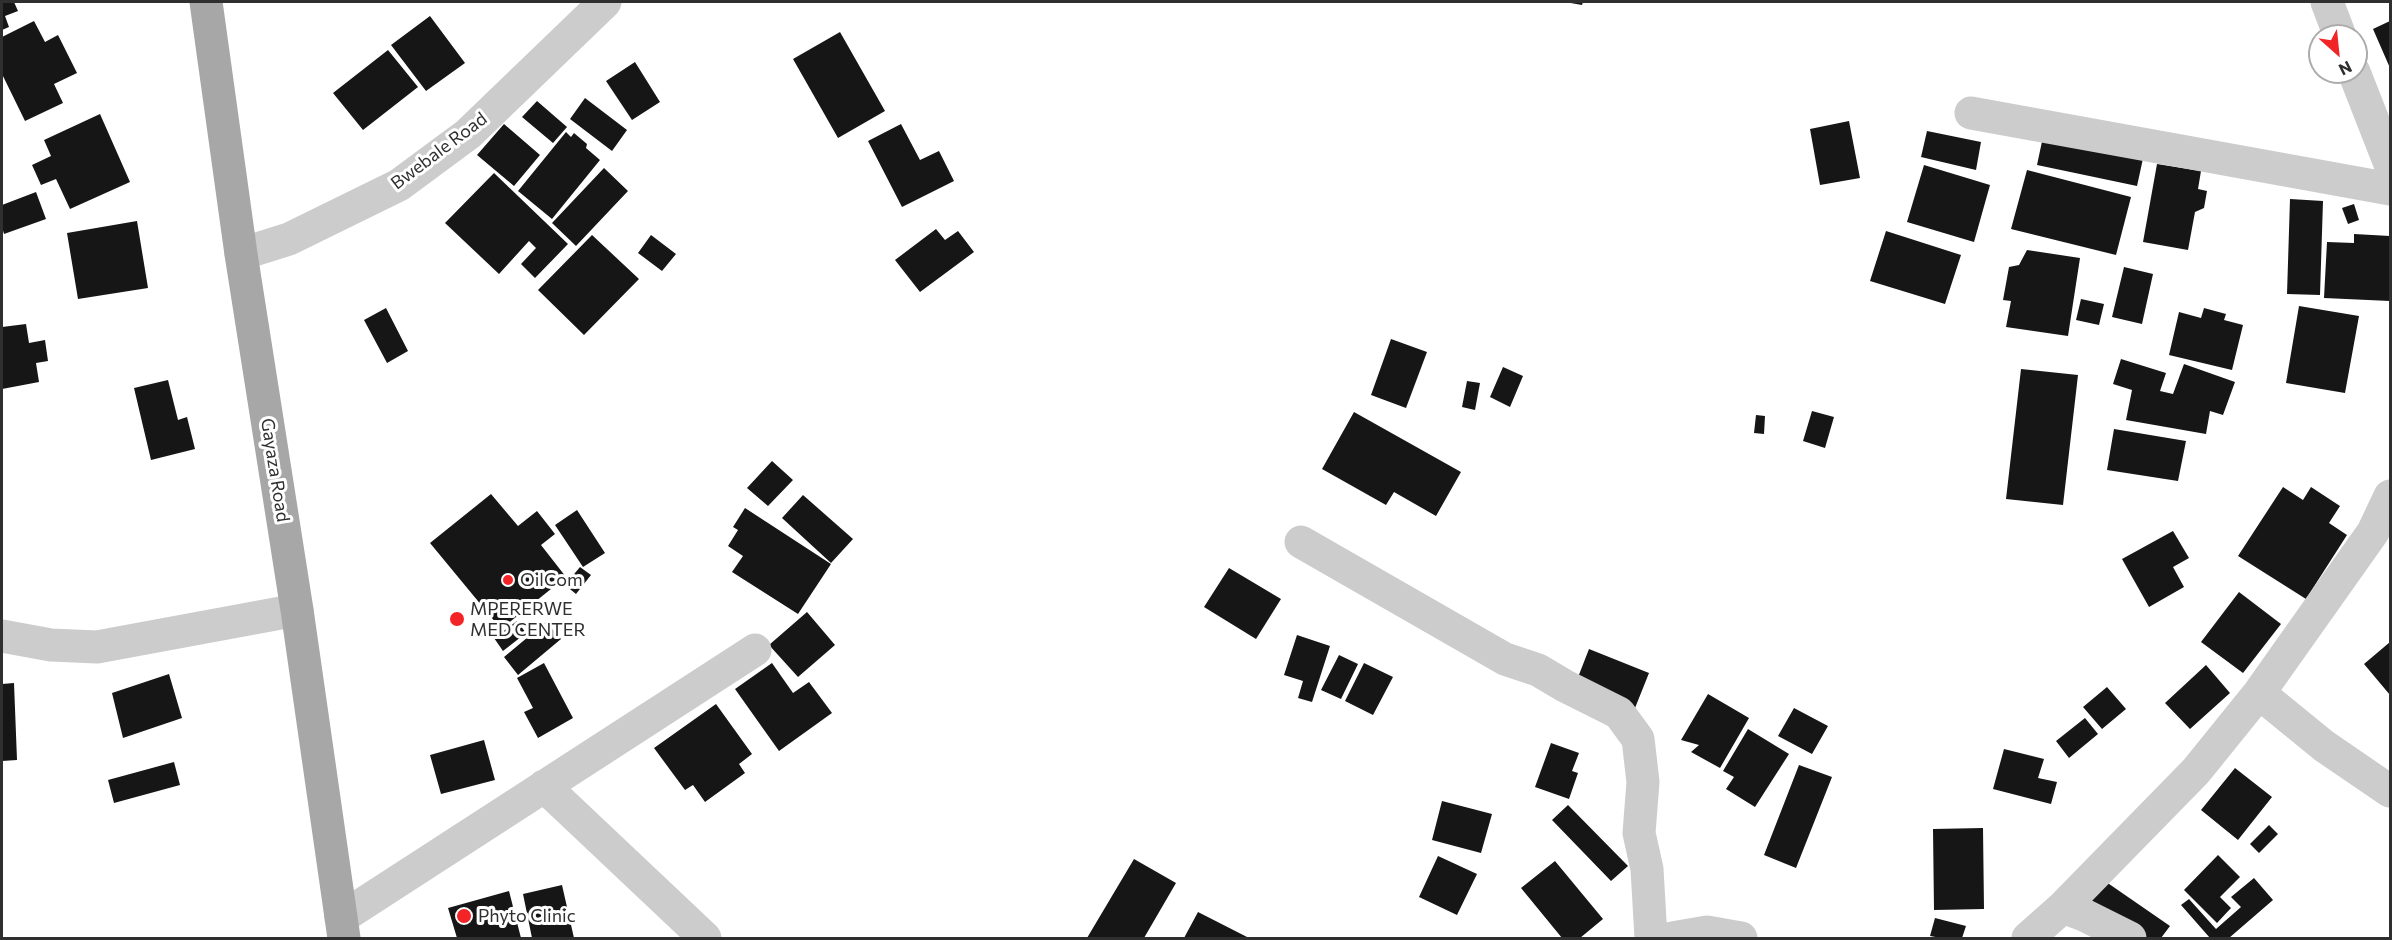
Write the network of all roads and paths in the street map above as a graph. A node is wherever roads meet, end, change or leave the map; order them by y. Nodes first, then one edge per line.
1 (206, 2) edge
2 (605, 2) edge
3 (2327, 2) edge
4 (2335, 24) edge
5 (2359, 84) edge
6 (1971, 113) dead end
7 (2391, 164) edge
8 (2391, 189) edge
9 (241, 254) junction
10 (2391, 496) edge
11 (1301, 542) dead end
12 (297, 610) junction
13 (2, 636) edge
14 (755, 650) dead end
15 (2259, 693) junction
16 (544, 786) junction
17 (2391, 791) edge
18 (2062, 907) junction
19 (343, 928) edge
20 (705, 939) edge
21 (1651, 939) edge
22 (1672, 939) edge
23 (1741, 939) edge
24 (2028, 939) edge
25 (2130, 939) edge

1 - 9 main road, Gayaza Road
2 - 9 street, Bwebale Road
3 - 4 street
5 - 7 street
6 - 8 street
9 - 12 main road, Gayaza Road
10 - 15 street
11 - 21 street
12 - 13 street
12 - 19 main road, Gayaza Road
14 - 16 street
15 - 17 street
15 - 18 street
16 - 19 street
16 - 20 street
18 - 24 street
18 - 25 street
22 - 23 street

